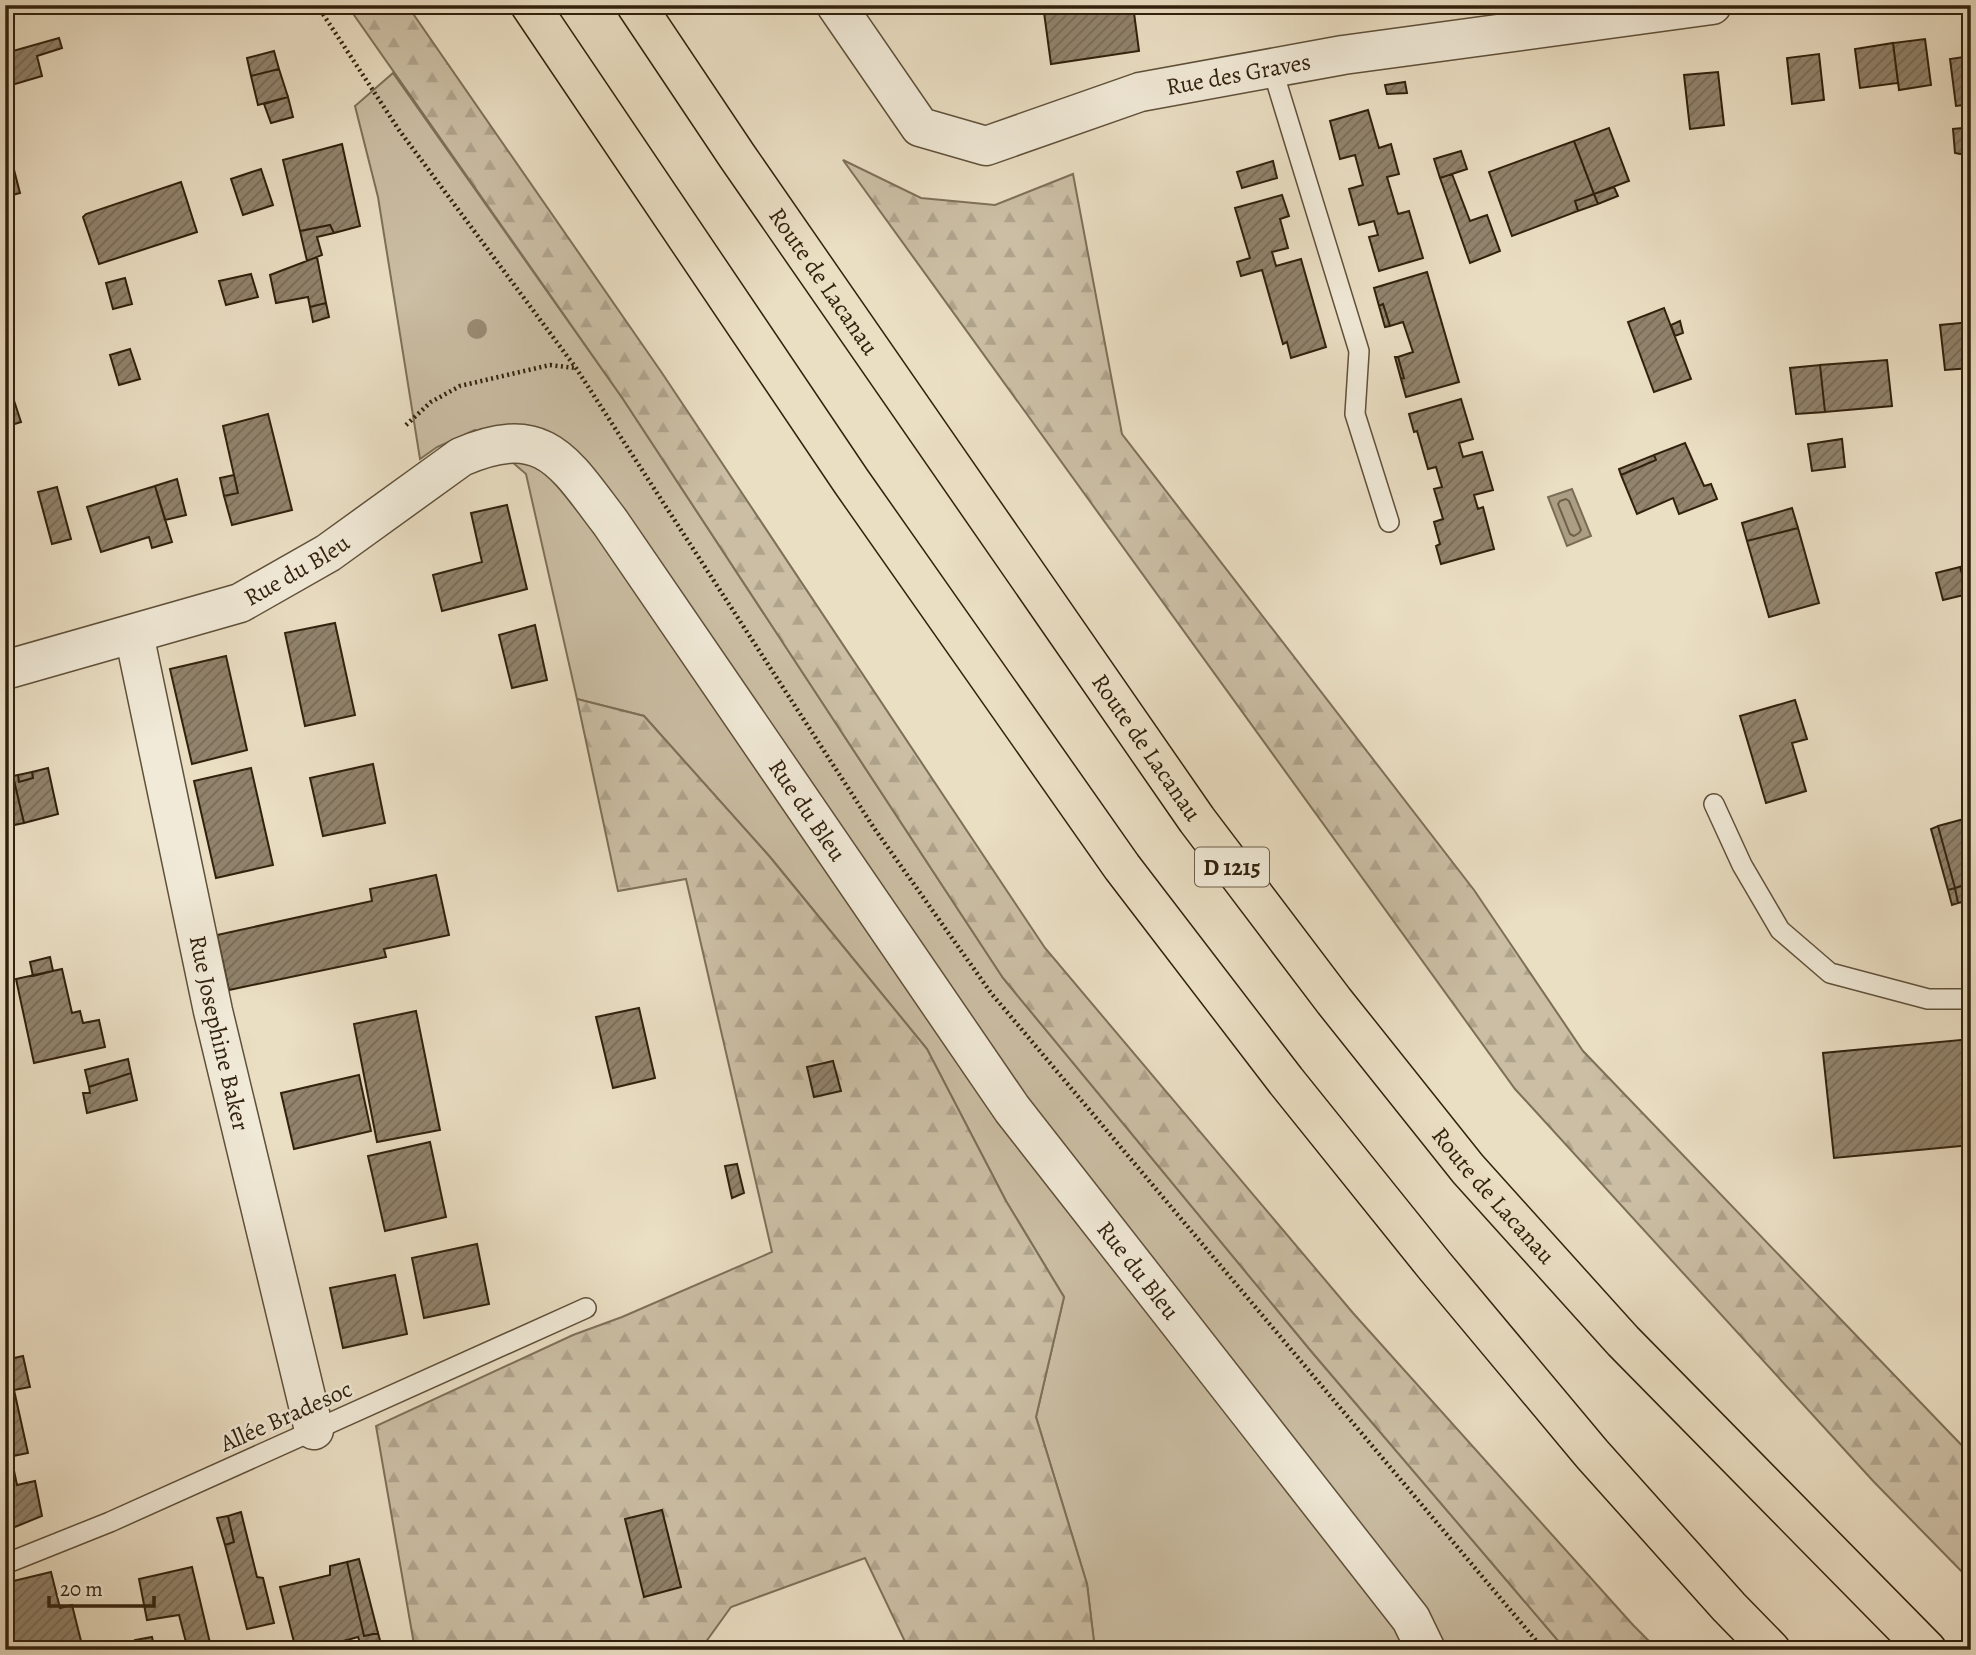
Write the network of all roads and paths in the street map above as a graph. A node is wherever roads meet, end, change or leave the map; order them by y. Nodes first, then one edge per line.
1 (317, 5) edge
2 (530, 5) edge
3 (636, 5) edge
4 (836, 5) edge
5 (1712, 5) edge
6 (1272, 68) junction
7 (576, 368) junction
8 (406, 425) dead end
9 (1389, 522) dead end
10 (134, 634) junction
11 (5, 670) edge
12 (1714, 804) dead end
13 (1971, 999) edge
14 (586, 1308) dead end
15 (314, 1430) junction
16 (5, 1564) edge
17 (1426, 1650) edge
18 (1544, 1650) edge
19 (1771, 1650) edge
20 (1927, 1650) edge

1 - 7 path
2 - 19 main road
3 - 20 main road, Route de Lacanau / D 1215
4 - 6 street, Rue des Graves
5 - 6 street, Rue des Graves
6 - 9 lane
7 - 8 path
7 - 18 path
10 - 11 street, Rue du Bleu
10 - 15 street, Rue Josephine Baker
10 - 17 street, Rue du Bleu
12 - 13 lane
14 - 15 lane, Allée Bradesoc
15 - 16 lane, Allée Bradesoc

